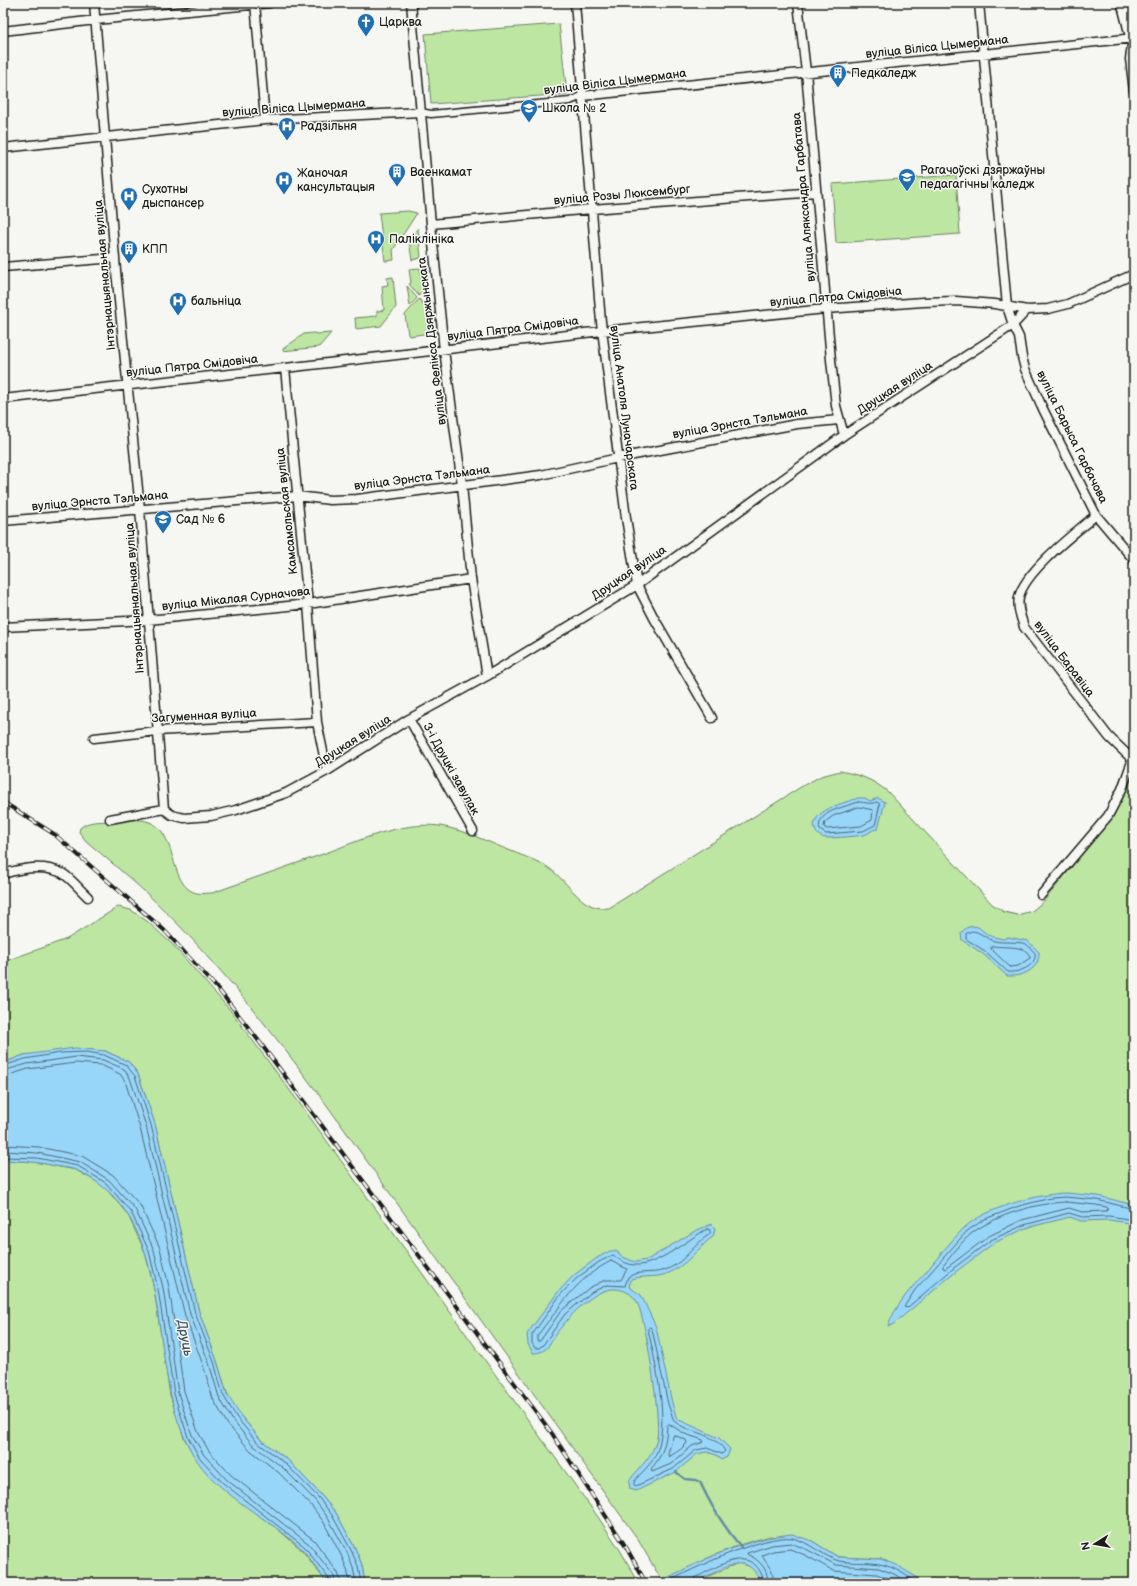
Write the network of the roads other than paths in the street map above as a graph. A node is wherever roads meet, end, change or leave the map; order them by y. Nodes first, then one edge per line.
1 (94, 3) edge
2 (270, 3) edge
3 (411, 3) edge
4 (798, 3) edge
5 (979, 3) edge
6 (1124, 3) edge
7 (255, 4) edge
8 (576, 5) edge
9 (96, 20) junction
10 (3, 31) edge
11 (1134, 40) edge
12 (984, 54) junction
13 (806, 72) junction
14 (1134, 91) edge
15 (582, 96) junction
16 (420, 112) junction
17 (265, 120) junction
18 (104, 137) junction
19 (3, 148) edge
20 (816, 192) junction
21 (592, 209) junction
22 (431, 224) junction
23 (115, 258) junction
24 (3, 267) edge
25 (1134, 274) edge
26 (1007, 306) junction
27 (826, 309) junction
28 (1027, 310) junction
29 (1013, 325) junction
30 (602, 330) junction
31 (444, 350) junction
32 (285, 368) junction
33 (127, 385) junction
34 (3, 399) edge
35 (839, 420) junction
36 (844, 435) junction
37 (618, 458) junction
38 (462, 485) junction
39 (297, 496) junction
40 (140, 509) junction
41 (1096, 515) junction
42 (3, 521) edge
43 (1134, 560) edge
44 (470, 579) junction
45 (637, 585) junction
46 (308, 604) junction
47 (148, 620) junction
48 (3, 627) edge
49 (487, 676) junction
50 (712, 718) dead end
51 (410, 719) junction
52 (317, 722) junction
53 (157, 731) junction
54 (94, 738) dead end
55 (1133, 757) edge
56 (327, 771) junction
57 (164, 808) junction
58 (110, 819) dead end
59 (472, 831) dead end
60 (3, 874) edge
61 (1041, 895) dead end
62 (88, 897) dead end

1 - 9 street, Інтэрнацыянальная вуліца
2 - 7 street
3 - 16 street, вуліца Фелікса Дзяржынскага
4 - 13 street, вуліца Аляксандра Гарбатава
5 - 12 street, вуліца Барыса Гарбачова
6 - 11 main road
7 - 9 street
7 - 17 street
8 - 15 street, вуліца Анатоля Луначарскага
9 - 10 street
9 - 18 street, Інтэрнацыянальная вуліца
11 - 12 street, вуліца Віліса Цымермана
11 - 14 street
12 - 13 street, вуліца Віліса Цымермана
12 - 26 street, вуліца Барыса Гарбачова
13 - 15 street, вуліца Віліса Цымермана
13 - 20 street, вуліца Аляксандра Гарбатава
15 - 16 street, вуліца Віліса Цымермана
15 - 21 street, вуліца Анатоля Луначарскага
16 - 17 street, вуліца Віліса Цымермана
16 - 22 street, вуліца Фелікса Дзяржынскага
17 - 18 street, вуліца Віліса Цымермана
18 - 19 street, вуліца Віліса Цымермана
18 - 23 street, Інтэрнацыянальная вуліца
20 - 21 street, вуліца Розы Люксембург
20 - 27 street, вуліца Аляксандра Гарбатава
21 - 22 street, вуліца Розы Люксембург
21 - 30 street, вуліца Анатоля Луначарскага
22 - 31 street, вуліца Фелікса Дзяржынскага
23 - 24 street
23 - 33 street, Інтэрнацыянальная вуліца
25 - 28 street
26 - 27 street, вуліца Пятра Смідовіча
26 - 28 street, вуліца Пятра Смідовіча
26 - 29 street, вуліца Барыса Гарбачова
27 - 30 street, вуліца Пятра Смідовіча
27 - 35 street, вуліца Аляксандра Гарбатава
28 - 29 street, Друцкая вуліца
29 - 36 street, Друцкая вуліца
29 - 41 street, вуліца Барыса Гарбачова
30 - 31 street, вуліца Пятра Смідовіча
30 - 37 street, вуліца Анатоля Луначарскага
31 - 32 street, вуліца Пятра Смідовіча
31 - 38 street, вуліца Фелікса Дзяржынскага
32 - 33 street, вуліца Пятра Смідовіча
32 - 39 street, Камсамольская вуліца
33 - 34 street, вуліца Пятра Смідовіча
33 - 40 street, Інтэрнацыянальная вуліца
35 - 36 street, вуліца Аляксандра Гарбатава
35 - 37 street, вуліца Эрнста Тэльмана
36 - 45 street, Друцкая вуліца
37 - 38 street, вуліца Эрнста Тэльмана
37 - 45 street, вуліца Анатоля Луначарскага
38 - 39 street, вуліца Эрнста Тэльмана
38 - 44 street, вуліца Фелікса Дзяржынскага
39 - 40 street, вуліца Эрнста Тэльмана
39 - 46 street, Камсамольская вуліца
40 - 42 street, вуліца Эрнста Тэльмана
40 - 47 street, Інтэрнацыянальная вуліца
41 - 43 street, вуліца Барыса Гарбачова
41 - 55 street, вуліца Баравіца
44 - 46 street, вуліца Мікалая Сурначова
44 - 49 street, вуліца Фелікса Дзяржынскага
45 - 49 street, Друцкая вуліца
45 - 50 street, вуліца Анатоля Луначарскага
46 - 47 street, вуліца Мікалая Сурначова
46 - 52 street, Камсамольская вуліца
47 - 48 street, вуліца Мікалая Сурначова
47 - 53 street, Інтэрнацыянальная вуліца
49 - 51 street, Друцкая вуліца
51 - 56 street, Друцкая вуліца
51 - 59 street, 3-і Друцкі завулак
52 - 53 street, Загуменная вуліца
52 - 56 street, Камсамольская вуліца
53 - 54 street, Загуменная вуліца
53 - 57 street, Інтэрнацыянальная вуліца
55 - 61 street, вуліца Баравіца
56 - 57 street, Друцкая вуліца
57 - 58 street
60 - 62 street

